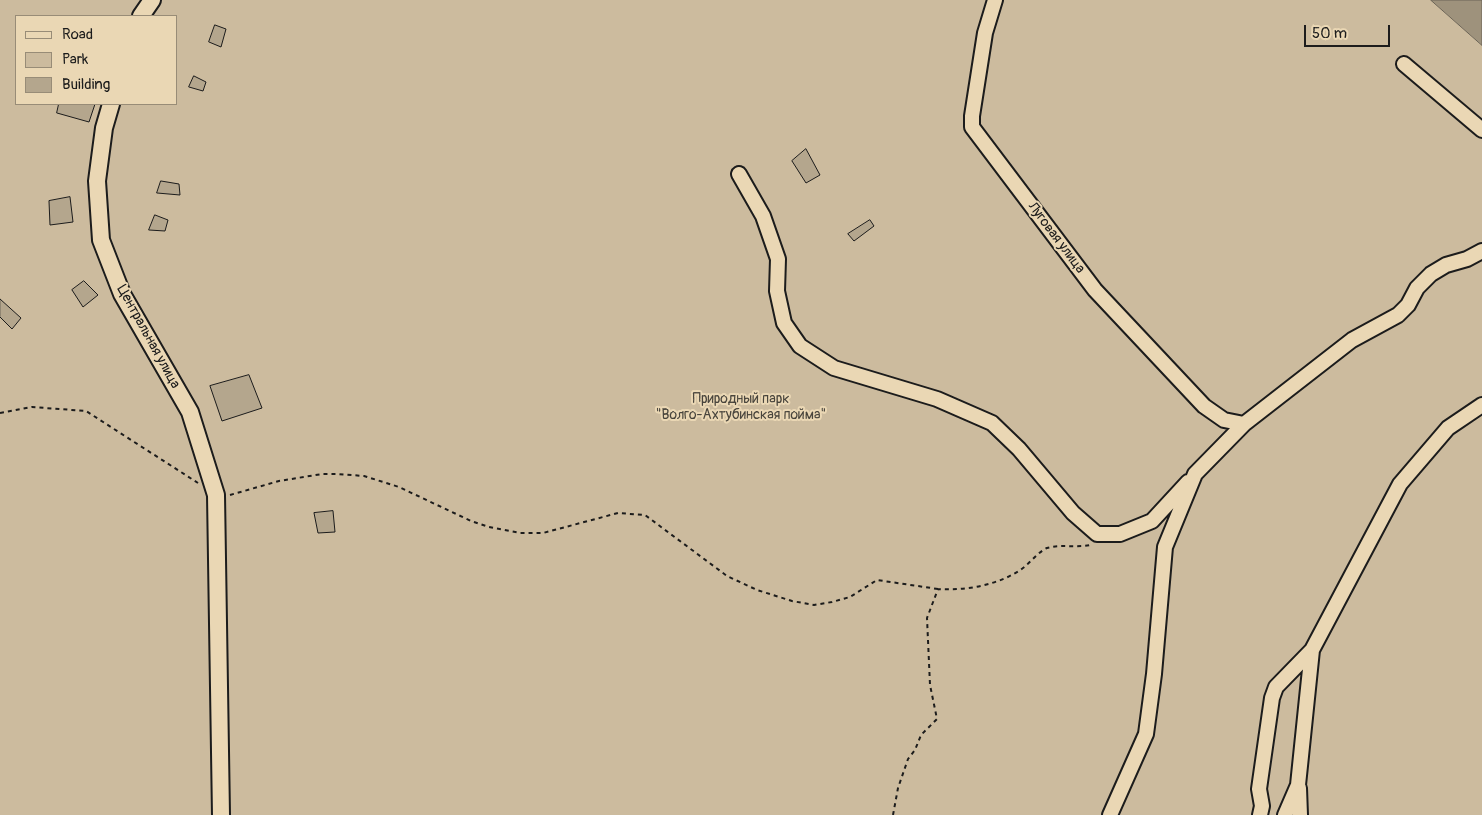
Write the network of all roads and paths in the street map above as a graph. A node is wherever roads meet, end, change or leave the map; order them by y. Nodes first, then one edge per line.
1 (152, 0) edge
2 (995, 0) edge
3 (143, 15) edge
4 (1404, 64) dead end
5 (111, 105) edge
6 (1482, 130) edge
7 (739, 174) dead end
8 (1482, 251) edge
9 (1482, 405) edge
10 (0, 413) edge
11 (1244, 424) junction
12 (1195, 474) junction
13 (216, 502) junction
14 (1111, 534) junction
15 (938, 589) junction
16 (1312, 650) junction
17 (1298, 784) junction
18 (221, 815) edge
19 (894, 815) edge
20 (1110, 815) edge
21 (1260, 815) edge
22 (1285, 815) edge
23 (1300, 815) edge

1 - 3 street
2 - 11 street, Луговая улица
4 - 6 street
5 - 13 street, Центральная улица
7 - 14 street
8 - 11 street
9 - 16 street
10 - 13 path
11 - 12 street
12 - 14 street
12 - 20 street
13 - 15 path
13 - 18 street, Центральная улица
14 - 15 path
15 - 19 path
16 - 17 street
16 - 21 street
17 - 22 street
17 - 23 street

